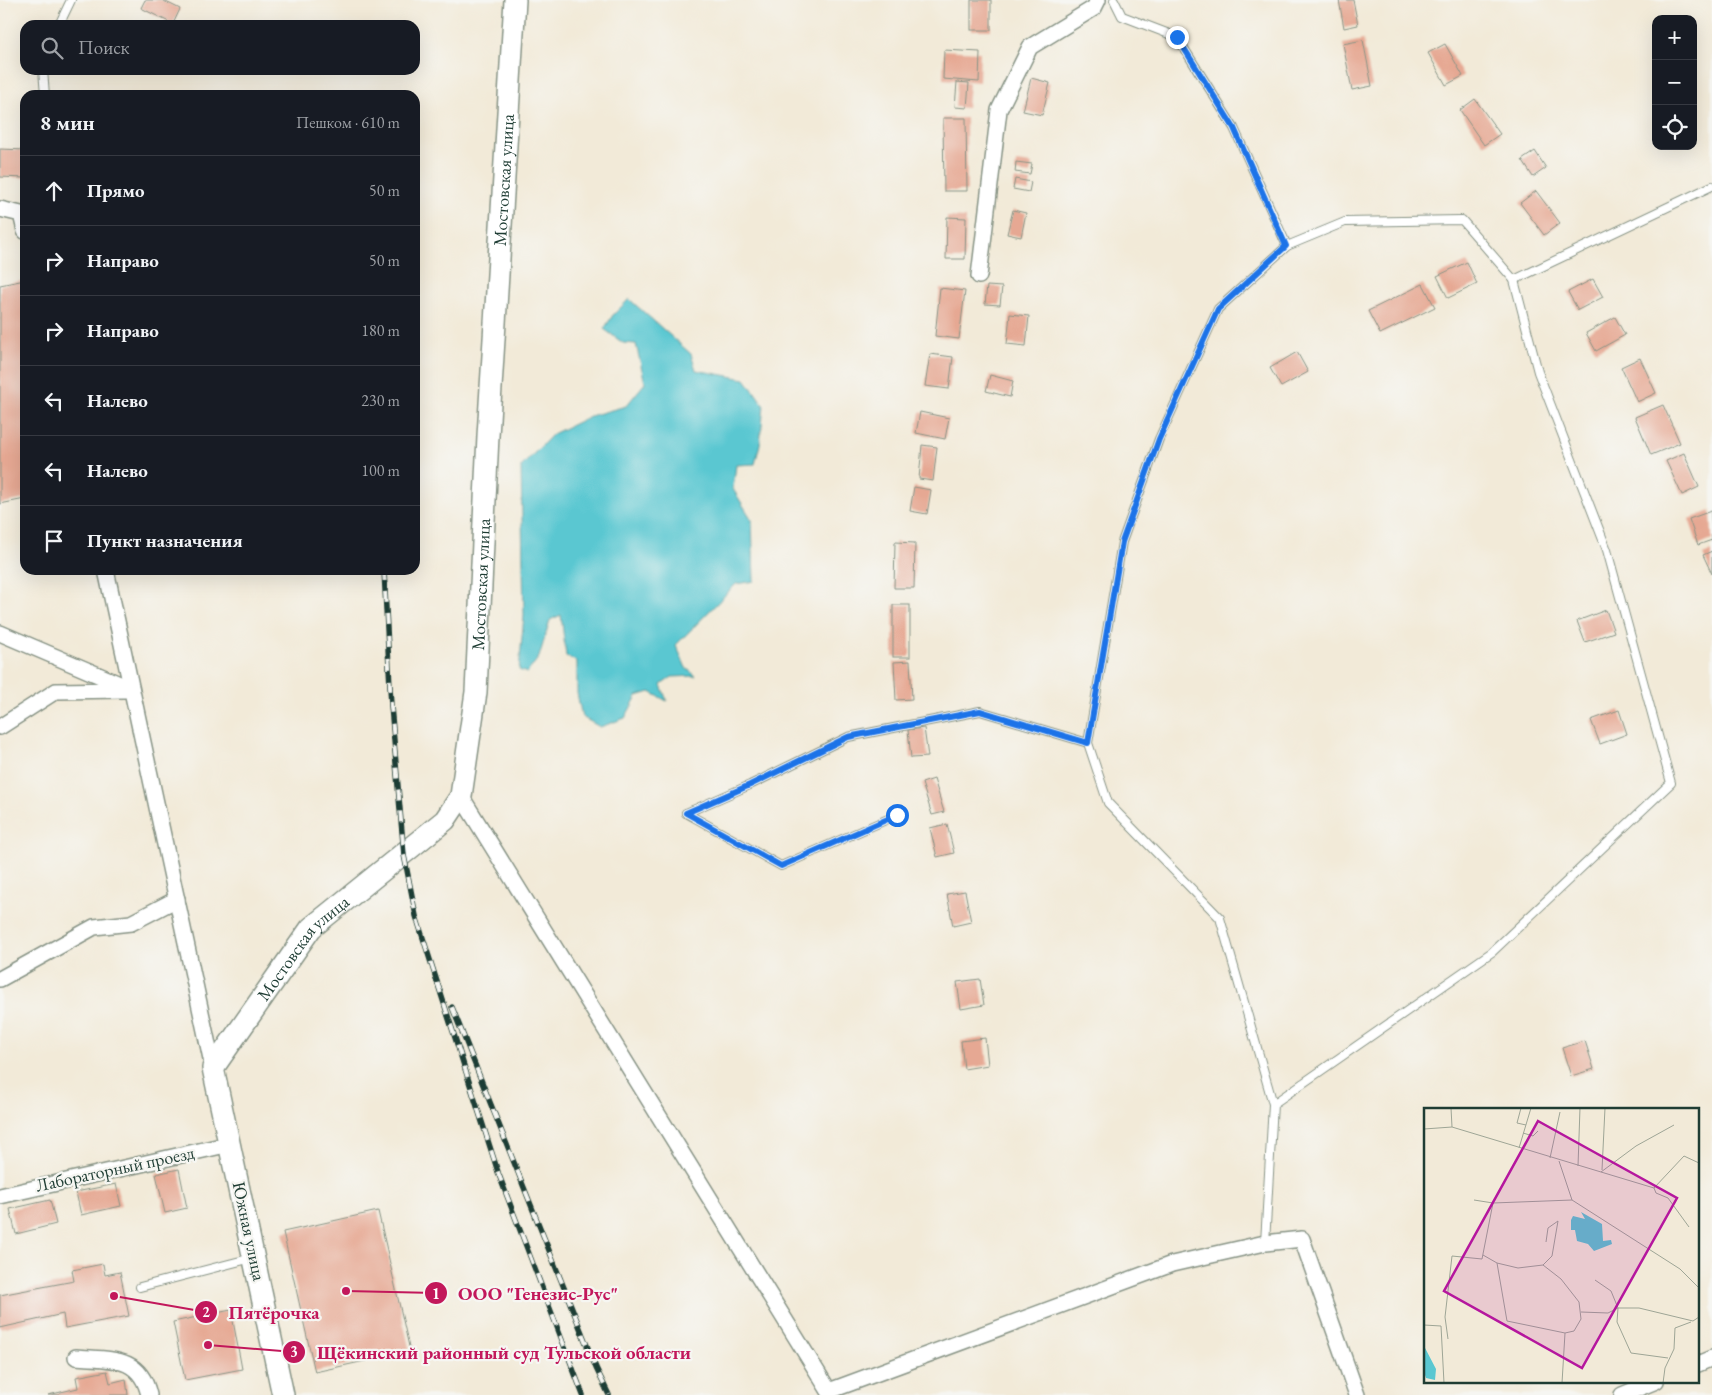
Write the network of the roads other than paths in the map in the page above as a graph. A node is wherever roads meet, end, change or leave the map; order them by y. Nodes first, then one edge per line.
1 (71, 0) edge
2 (515, 0) edge
3 (1098, 0) edge
4 (1114, 0) edge
5 (61, 20) edge
6 (43, 75) edge
7 (45, 90) edge
8 (1712, 186) edge
9 (0, 208) edge
10 (20, 211) edge
11 (1286, 246) junction
12 (979, 276) dead end
13 (1514, 280) junction
14 (107, 575) edge
15 (0, 633) edge
16 (131, 690) junction
17 (0, 727) edge
18 (1088, 743) junction
19 (461, 796) junction
20 (897, 815) dead end
21 (177, 899) junction
22 (0, 979) edge
23 (213, 1068) junction
24 (1273, 1104) junction
25 (230, 1144) junction
26 (0, 1196) edge
27 (1266, 1243) junction
28 (254, 1257) junction
29 (140, 1287) dead end
30 (76, 1357) dead end
31 (1712, 1358) edge
32 (1700, 1363) edge
33 (1654, 1382) edge
34 (829, 1393) edge
35 (149, 1395) edge
36 (284, 1395) edge
37 (1357, 1395) edge
38 (1622, 1395) edge

1 - 5 lane
2 - 19 street, Мостовская улица
3 - 12 street
4 - 11 lane
6 - 7 lane
8 - 13 lane
9 - 10 street
11 - 13 lane
11 - 18 lane
13 - 24 lane
14 - 16 street
15 - 16 street
16 - 17 street
16 - 21 street
18 - 20 lane
18 - 24 lane
19 - 23 street, Мостовская улица
19 - 34 street
21 - 22 street
21 - 23 street
23 - 25 street, Южная улица
24 - 27 lane
25 - 26 street, Лабораторный проезд
25 - 28 street, Южная улица
27 - 34 street
27 - 37 street
28 - 29 lane
28 - 36 street, Южная улица
30 - 35 street
31 - 32 street
33 - 38 street

